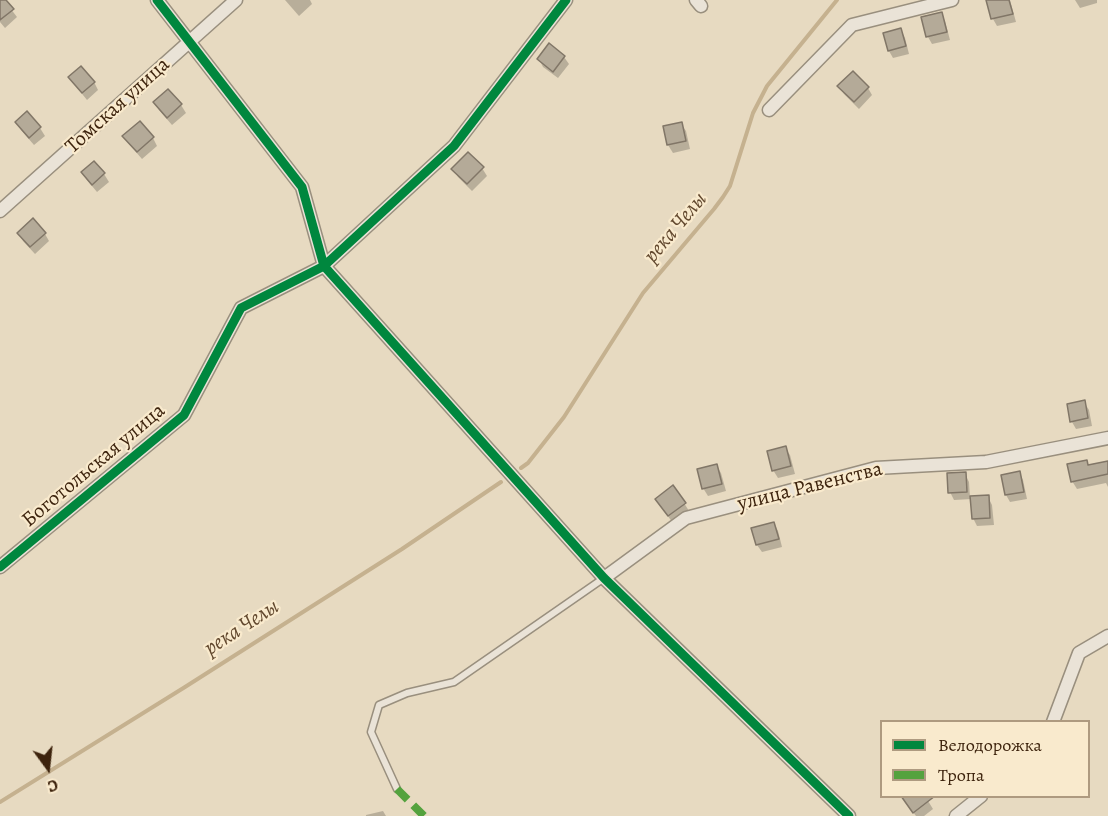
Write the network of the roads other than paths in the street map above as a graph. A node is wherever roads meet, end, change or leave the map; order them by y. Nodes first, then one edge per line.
1 (157, 0) edge
2 (236, 0) edge
3 (566, 0) edge
4 (952, 0) edge
5 (190, 42) junction
6 (769, 110) dead end
7 (0, 212) edge
8 (324, 266) junction
9 (1108, 438) edge
10 (0, 567) edge
11 (604, 579) junction
12 (1108, 636) edge
13 (1054, 720) edge
14 (397, 789) dead end
15 (978, 798) edge
16 (849, 816) edge
17 (956, 816) edge

1 - 5 street
2 - 5 street, Томская улица
3 - 8 street, Боготольская улица
4 - 6 street
5 - 7 street, Томская улица
5 - 8 street
8 - 10 street, Боготольская улица
8 - 11 street
9 - 11 street, улица Равенства
11 - 14 lane
11 - 16 street
12 - 13 street
15 - 17 street

